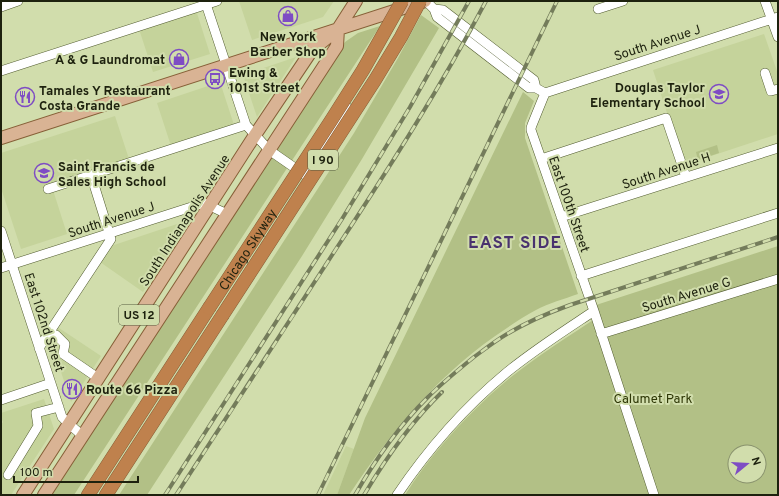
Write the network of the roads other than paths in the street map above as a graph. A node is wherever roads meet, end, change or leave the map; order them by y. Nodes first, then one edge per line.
1 (18, 1) edge
2 (217, 1) edge
3 (356, 1) edge
4 (402, 1) edge
5 (420, 1) edge
6 (425, 1) edge
7 (623, 1) edge
8 (765, 1) edge
9 (206, 3) edge
10 (1, 7) edge
11 (598, 9) dead end
12 (775, 18) edge
13 (338, 29) junction
14 (778, 37) edge
15 (226, 65) junction
16 (1, 71) edge
17 (765, 73) dead end
18 (778, 89) edge
19 (545, 93) junction
20 (348, 108) dead end
21 (246, 125) junction
22 (255, 135) junction
23 (1, 138) edge
24 (778, 148) edge
25 (269, 150) junction
26 (541, 159) junction
27 (91, 175) junction
28 (686, 177) junction
29 (48, 189) dead end
30 (210, 206) junction
31 (778, 213) edge
32 (227, 214) junction
33 (561, 217) junction
34 (1, 231) edge
35 (109, 233) junction
36 (12, 265) junction
37 (1, 268) edge
38 (581, 276) junction
39 (778, 279) edge
40 (594, 311) junction
41 (601, 334) junction
42 (56, 335) dead end
43 (39, 348) junction
44 (98, 378) junction
45 (51, 383) junction
46 (1, 400) edge
47 (59, 407) junction
48 (69, 424) junction
49 (83, 436) junction
50 (8, 475) dead end
51 (23, 495) edge
52 (44, 495) edge
53 (88, 495) edge
54 (106, 495) edge
55 (398, 495) edge
56 (654, 495) edge

1 - 10 street
2 - 9 street
3 - 13 main road, South Indianapolis Avenue
4 - 53 highway, Chicago Skyway / I 90, bridge
5 - 54 highway, Chicago Skyway / I 90, bridge
6 - 13 main road, US 12
6 - 19 street
7 - 11 street
8 - 12 street
9 - 15 street
9 - 16 street
12 - 14 street
12 - 19 street, South Avenue J
13 - 15 main road
13 - 22 main road, South Indianapolis Avenue / US 12
13 - 25 main road, South Indianapolis Avenue / US 12
15 - 21 street
15 - 23 main road
17 - 18 street
19 - 26 street, East 100th Street
20 - 25 street
21 - 22 street
21 - 27 street
22 - 25 street
22 - 30 main road, South Indianapolis Avenue / US 12
24 - 28 street, South Avenue H
25 - 32 main road, South Indianapolis Avenue / US 12
26 - 28 street
26 - 33 street, East 100th Street
27 - 29 street
27 - 35 street
28 - 33 street, South Avenue H
30 - 32 street, South Avenue J
30 - 35 street, South Avenue J
30 - 44 main road, South Indianapolis Avenue / US 12
31 - 38 street
32 - 49 main road, South Indianapolis Avenue / US 12
33 - 38 street, East 100th Street
34 - 36 street, East 102nd Street
35 - 36 street, South Avenue J
35 - 43 street
36 - 37 street, South Avenue J
36 - 43 street, East 102nd Street
38 - 40 street, East 100th Street
39 - 41 street, South Avenue G
40 - 41 street, East 100th Street
40 - 55 street
41 - 56 street, East 100th Street
42 - 44 street
43 - 45 street, East 102nd Street
44 - 48 main road, South Indianapolis Avenue / US 12
45 - 46 street
45 - 47 street, East 102nd Street
47 - 48 street, East 102nd Street
47 - 50 street
48 - 49 street, East 102nd Street
48 - 51 main road, South Indianapolis Avenue / US 12
49 - 52 main road, South Indianapolis Avenue / US 12

